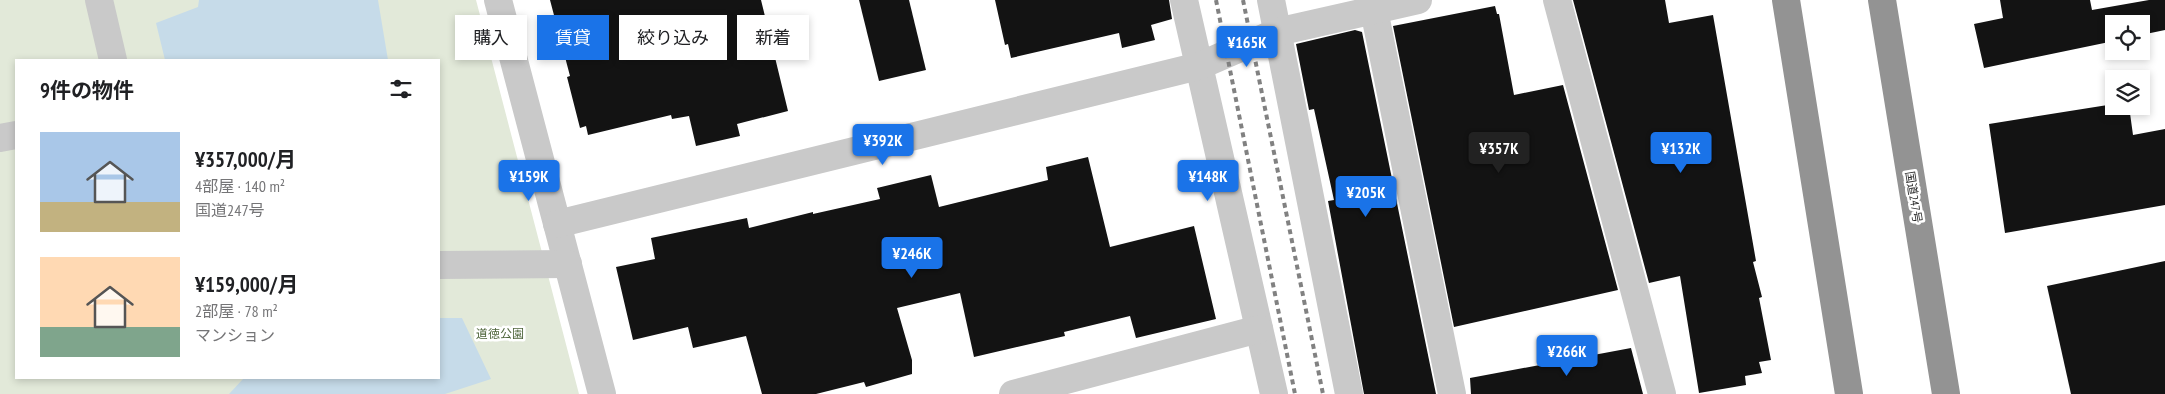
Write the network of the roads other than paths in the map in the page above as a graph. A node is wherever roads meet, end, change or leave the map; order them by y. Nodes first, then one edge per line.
1 (99, 0) edge
2 (498, 0) edge
3 (1184, 0) edge
4 (1271, 0) edge
5 (1418, 0) edge
6 (1557, 0) edge
7 (1786, 0) edge
8 (1882, 0) edge
9 (1374, 10) junction
10 (1278, 32) junction
11 (113, 59) edge
12 (1199, 66) junction
13 (15, 135) edge
14 (0, 138) edge
15 (557, 224) junction
16 (440, 264) edge
17 (568, 264) junction
18 (1259, 329) junction
19 (602, 394) edge
20 (1013, 394) edge
21 (1274, 394) edge
22 (1349, 394) edge
23 (1452, 394) edge
24 (1662, 394) edge
25 (1849, 394) edge
26 (1946, 394) edge

1 - 11 street
2 - 15 street
3 - 12 street
4 - 10 street
5 - 9 street
6 - 24 street
7 - 25 highway
8 - 26 highway, 国道247号
9 - 10 street
9 - 23 street
10 - 12 street
10 - 22 street
12 - 15 street
12 - 18 street
13 - 14 street
15 - 17 street
16 - 17 street
17 - 19 street
18 - 20 street
18 - 21 street

